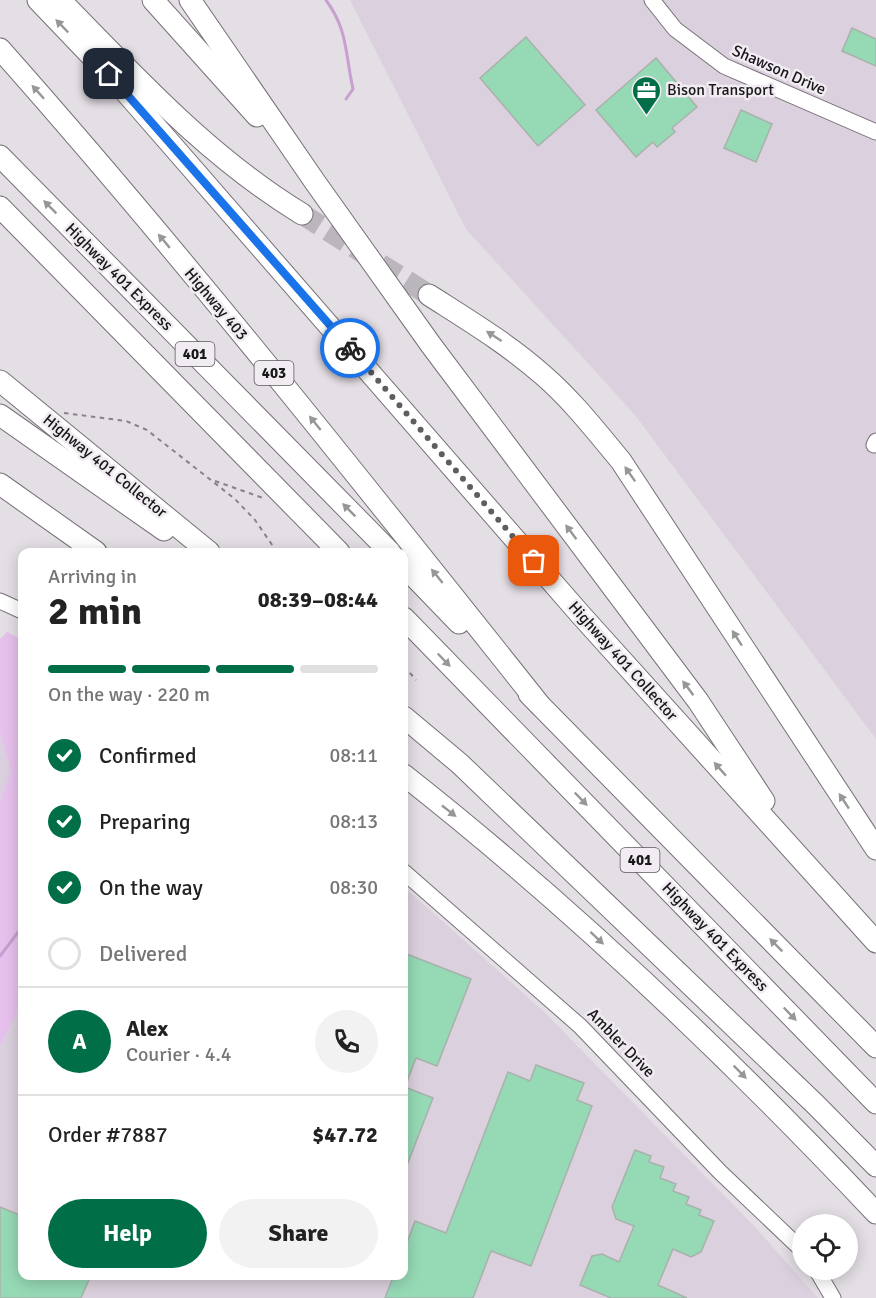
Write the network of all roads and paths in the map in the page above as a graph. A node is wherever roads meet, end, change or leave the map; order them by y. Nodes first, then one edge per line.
1 (38, 0) edge
2 (60, 0) edge
3 (153, 0) edge
4 (190, 0) edge
5 (652, 0) edge
6 (0, 50) edge
7 (876, 132) edge
8 (0, 156) edge
9 (315, 182) junction
10 (0, 207) edge
11 (302, 214) tunnel mouth
12 (0, 226) edge
13 (429, 295) tunnel mouth
14 (164, 373) junction
15 (0, 381) edge
16 (35, 409) junction
17 (0, 415) edge
18 (210, 478) junction
19 (0, 484) edge
20 (294, 506) junction
21 (90, 548) edge
22 (189, 548) edge
23 (204, 548) edge
24 (274, 548) edge
25 (335, 548) edge
26 (386, 548) edge
27 (408, 570) edge
28 (0, 601) edge
29 (18, 609) edge
30 (408, 622) edge
31 (408, 671) edge
32 (416, 680) dead end
33 (539, 704) junction
34 (408, 720) edge
35 (408, 778) edge
36 (876, 849) edge
37 (802, 859) junction
38 (408, 876) edge
39 (876, 942) edge
40 (876, 1047) edge
41 (876, 1103) edge
42 (876, 1166) edge
43 (876, 1213) edge
44 (792, 1240) edge
45 (822, 1280) edge
46 (833, 1298) edge

37 -> 1 highway, Highway 401 Collector
2 - 11 highway
3 - 9 highway
4 - 9 highway
5 - 7 street, Shawson Drive
33 -> 6 highway, Highway 403 / 403
26 -> 8 highway, Highway 401 Express / 401
37 -> 9 highway
10 - 14 highway, 401
12 - 14 highway
36 -> 13 highway
14 - 20 highway, 401
15 - 16 highway, Highway 401 Collector
16 - 18 path
16 - 23 highway, Highway 401 Collector
17 - 22 highway
18 - 20 path
18 - 24 path
19 - 21 highway
20 - 25 highway, 401
27 - 33 highway, 401
28 - 29 street
30 -> 41 highway, Highway 401 Express / 401
31 - 32 path
40 -> 33 highway, 401
34 - 42 highway
35 -> 43 highway
37 - 39 highway, Highway 401 Collector
38 - 44 street, Ambler Drive
45 - 46 street

